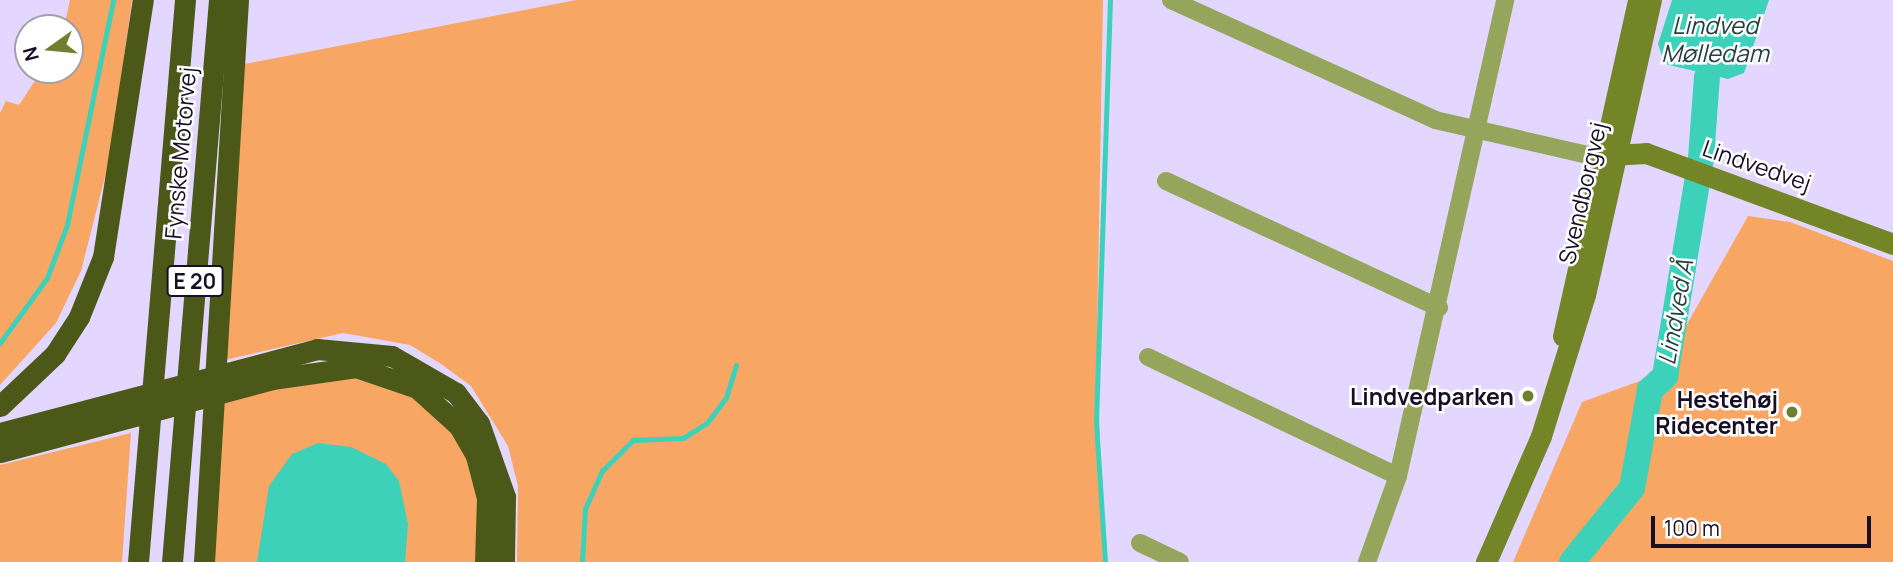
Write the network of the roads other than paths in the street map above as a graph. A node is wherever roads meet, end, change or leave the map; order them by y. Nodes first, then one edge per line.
1 (144, 0) edge
2 (185, 0) edge
3 (219, 0) edge
4 (237, 0) edge
5 (1171, 0) edge
6 (1505, 0) edge
7 (1638, 0) edge
8 (1651, 0) edge
9 (1478, 133) junction
10 (1610, 155) junction
11 (1166, 181) dead end
12 (1893, 244) edge
13 (1438, 308) junction
14 (1148, 357) dead end
15 (269, 369) junction
16 (0, 405) edge
17 (76, 422) junction
18 (0, 433) edge
19 (0, 453) edge
20 (1398, 476) junction
21 (1140, 543) dead end
22 (138, 562) edge
23 (172, 562) edge
24 (204, 562) edge
25 (485, 562) edge
26 (504, 562) edge
27 (1180, 562) edge
28 (1367, 562) edge
29 (1486, 562) edge

1 - 16 highway
2 - 22 highway, Fynske Motorvej / E 20
3 - 23 highway, Fynske Motorvej / E 20
4 - 24 highway
5 - 9 street
6 - 9 street
7 - 10 main road, Svendborgvej
8 - 10 main road, Svendborgvej
9 - 10 street
9 - 13 street
10 - 12 main road, Lindvedvej
10 - 29 main road, Svendborgvej
11 - 13 street
13 - 20 street
14 - 20 street
15 - 17 highway
15 - 25 highway
15 - 26 highway
17 - 18 highway
17 - 19 highway
20 - 28 street
21 - 27 street

